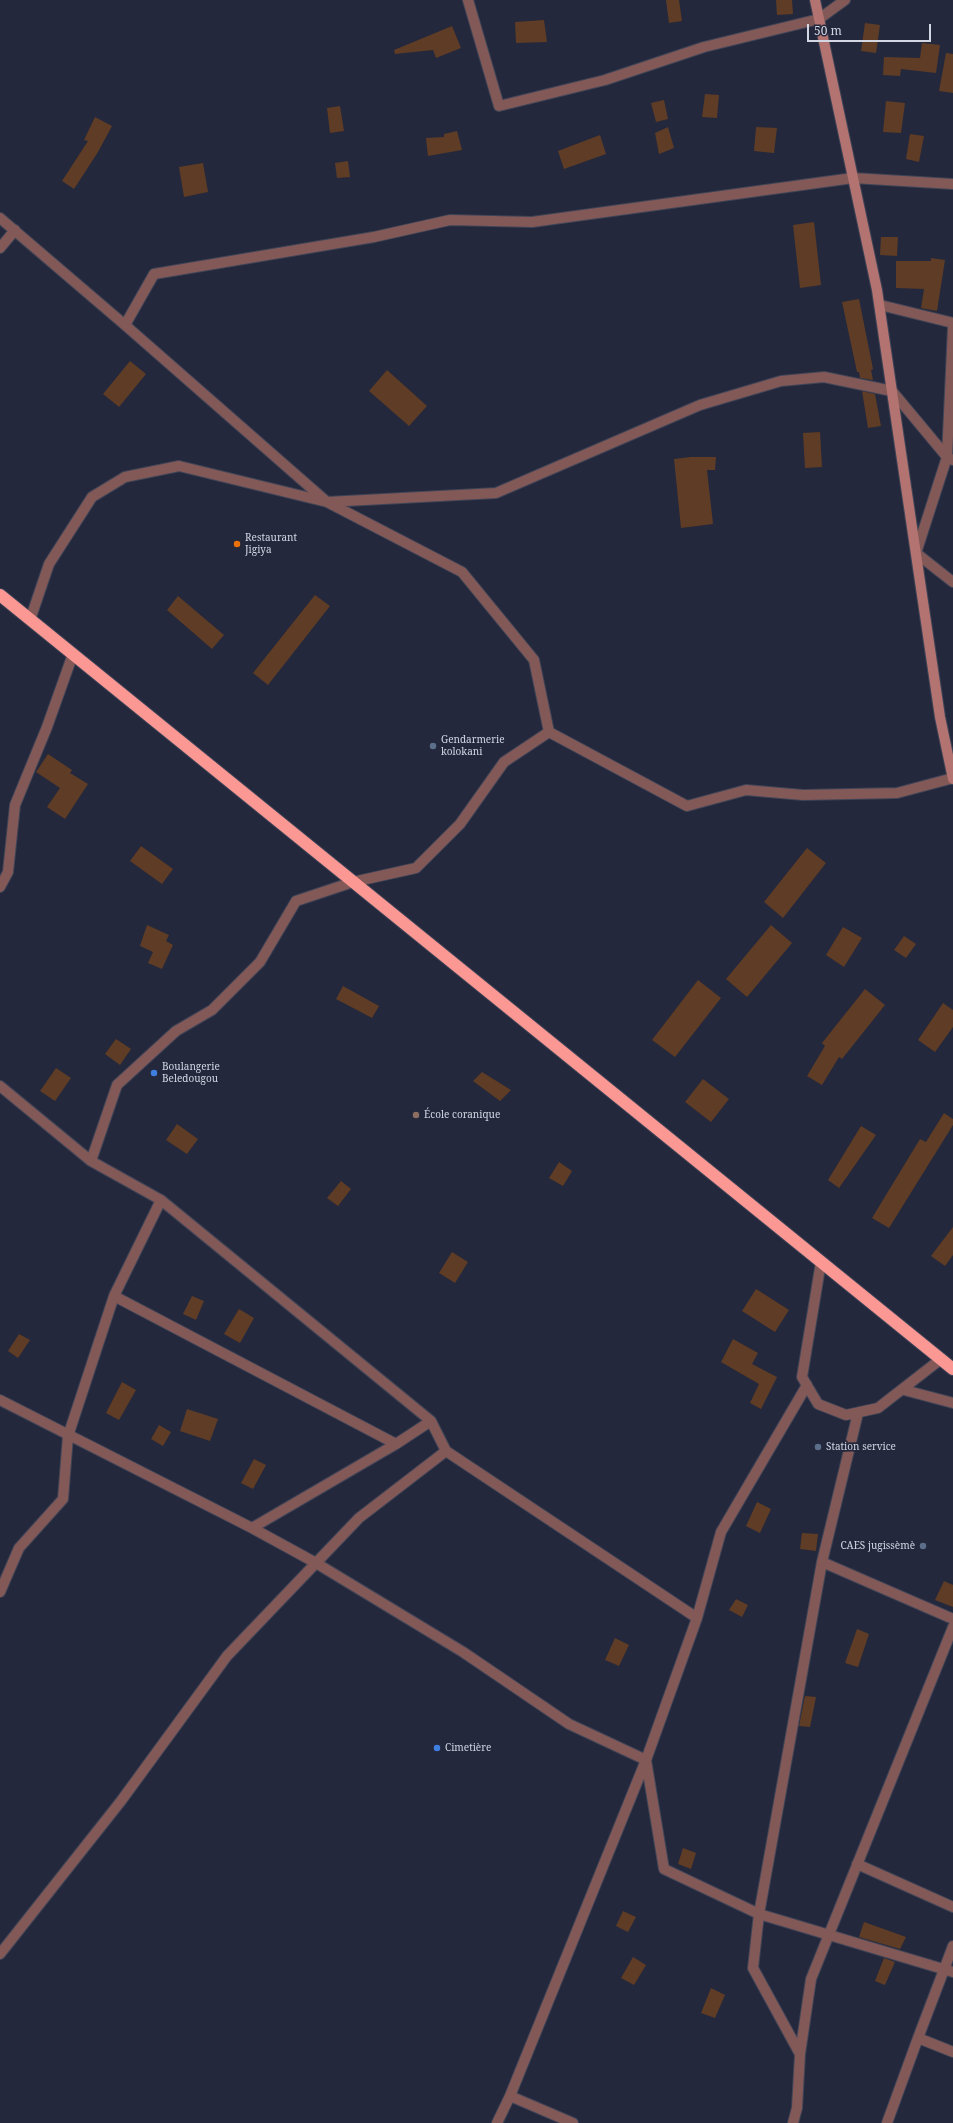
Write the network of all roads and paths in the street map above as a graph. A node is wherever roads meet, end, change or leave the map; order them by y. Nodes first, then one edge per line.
1 (468, 0) edge
2 (815, 0) edge
3 (845, 0) edge
4 (819, 19) junction
5 (853, 178) junction
6 (953, 184) edge
7 (0, 218) edge
8 (15, 230) junction
9 (0, 248) edge
10 (880, 305) junction
11 (953, 323) edge
12 (126, 325) junction
13 (953, 327) edge
14 (892, 391) junction
15 (950, 459) edge
16 (326, 502) junction
17 (916, 553) junction
18 (953, 582) edge
19 (0, 595) edge
20 (30, 620) junction
21 (73, 654) junction
22 (549, 732) junction
23 (953, 778) edge
24 (354, 882) junction
25 (0, 887) edge
26 (0, 1086) edge
27 (91, 1161) junction
28 (161, 1200) junction
29 (821, 1262) junction
30 (114, 1296) junction
31 (940, 1359) junction
32 (953, 1369) edge
33 (807, 1385) junction
34 (904, 1390) junction
35 (0, 1400) edge
36 (953, 1403) edge
37 (858, 1413) junction
38 (431, 1421) junction
39 (68, 1436) junction
40 (396, 1444) junction
41 (446, 1451) junction
42 (252, 1528) junction
43 (822, 1562) junction
44 (316, 1563) junction
45 (0, 1592) edge
46 (697, 1618) junction
47 (953, 1619) edge
48 (953, 1627) edge
49 (646, 1760) junction
50 (857, 1864) junction
51 (953, 1907) edge
52 (760, 1914) junction
53 (829, 1935) junction
54 (953, 1946) edge
55 (0, 1954) edge
56 (949, 1970) edge
57 (918, 2038) junction
58 (953, 2052) edge
59 (800, 2054) junction
60 (510, 2096) junction
61 (497, 2123) edge
62 (573, 2123) edge
63 (793, 2123) edge
64 (887, 2123) edge

1 - 4 street
2 - 4 main road
3 - 4 street
4 - 5 main road
5 - 6 street
5 - 10 main road
5 - 12 street
7 - 8 street
8 - 9 street
8 - 12 street
10 - 11 street
10 - 14 main road
12 - 16 street
13 - 15 street
14 - 15 street
14 - 16 street
14 - 17 main road
15 - 17 street
16 - 20 street
16 - 22 street
17 - 18 street
17 - 23 main road
19 - 20 highway
20 - 21 highway
21 - 24 highway
21 - 25 street
22 - 23 street
22 - 24 street
24 - 27 street
24 - 29 highway
26 - 27 street
27 - 28 street
28 - 30 street
28 - 38 street
29 - 31 highway
29 - 33 street
30 - 39 street
30 - 40 street
31 - 32 highway
31 - 34 street
33 - 37 street
33 - 46 street
34 - 36 street
34 - 37 street
35 - 39 street
37 - 43 street
38 - 40 street
38 - 41 street
39 - 42 street
39 - 45 street
40 - 42 street
41 - 44 street
41 - 46 street
42 - 44 street
43 - 47 street
43 - 52 street
44 - 49 street
44 - 55 street
46 - 49 street
48 - 50 street
49 - 52 street
49 - 60 street
50 - 51 street
50 - 53 street
52 - 53 street
52 - 59 street
53 - 56 street
53 - 59 street
54 - 56 street
56 - 57 street
57 - 58 street
57 - 64 street
59 - 63 street
60 - 61 street
60 - 62 street

